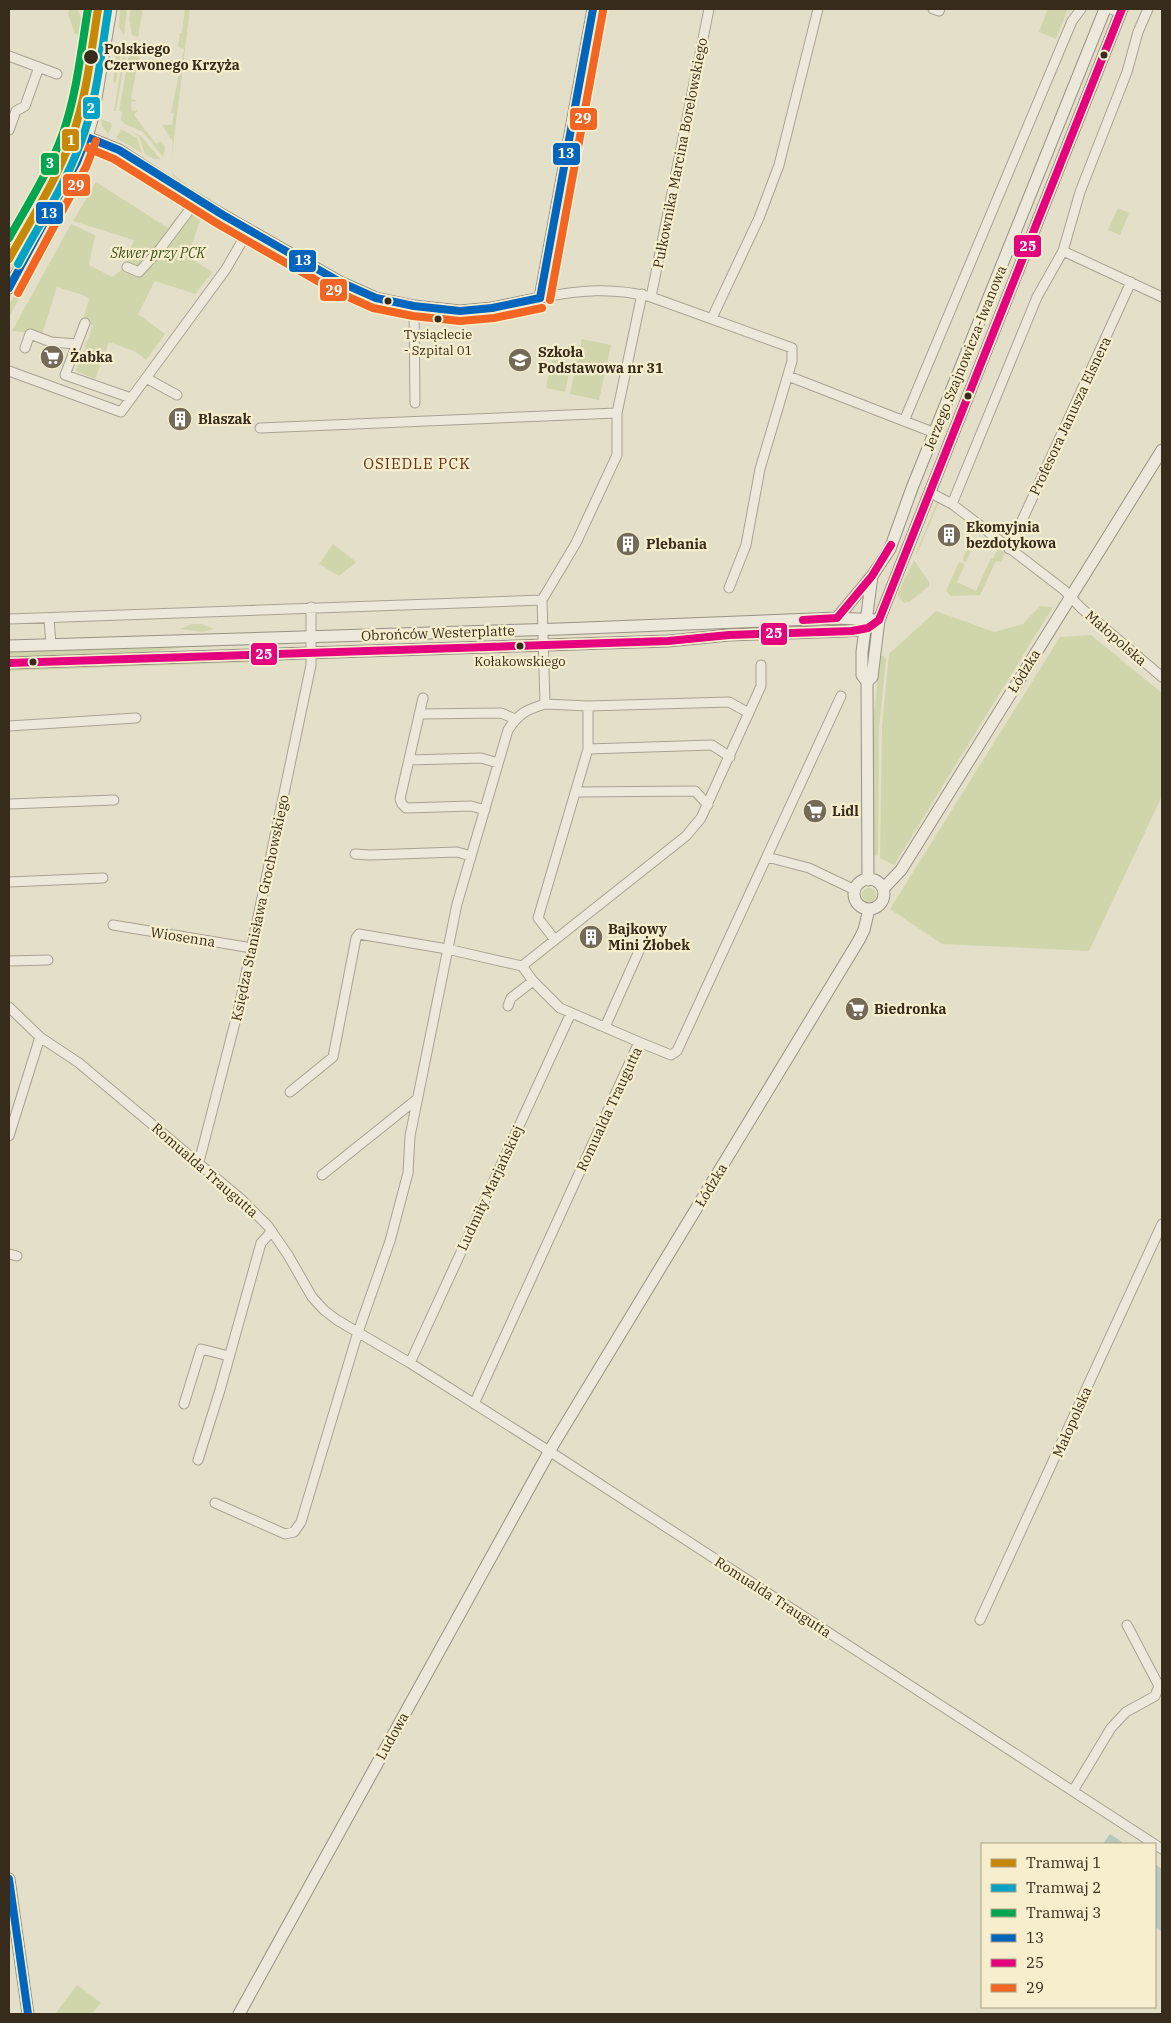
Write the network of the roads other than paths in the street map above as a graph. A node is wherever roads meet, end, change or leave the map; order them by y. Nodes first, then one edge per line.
1 (111, 9) edge
2 (593, 9) edge
3 (709, 9) edge
4 (818, 9) edge
5 (1080, 9) edge
6 (1105, 9) edge
7 (1148, 9) edge
8 (1118, 10) edge
9 (9, 56) edge
10 (39, 67) junction
11 (57, 74) dead end
12 (9, 130) edge
13 (88, 137) junction
14 (197, 200) junction
15 (249, 229) junction
16 (1063, 251) junction
17 (127, 267) dead end
18 (1131, 282) junction
19 (9, 288) edge
20 (647, 296) junction
21 (1162, 297) edge
22 (540, 298) junction
23 (414, 306) junction
24 (712, 318) junction
25 (85, 323) dead end
26 (76, 344) junction
27 (25, 348) dead end
28 (9, 370) edge
29 (788, 376) junction
30 (146, 378) junction
31 (177, 395) dead end
32 (130, 398) junction
33 (415, 403) dead end
34 (617, 413) junction
35 (904, 421) junction
36 (260, 428) dead end
37 (935, 433) junction
38 (1162, 450) edge
39 (929, 492) junction
40 (952, 504) junction
41 (1009, 549) junction
42 (872, 576) junction
43 (729, 588) dead end
44 (1071, 596) junction
45 (542, 600) junction
46 (311, 608) junction
47 (837, 618) junction
48 (9, 619) edge
49 (49, 619) junction
50 (871, 623) junction
51 (542, 630) junction
52 (311, 636) junction
53 (51, 644) junction
54 (9, 646) edge
55 (544, 646) junction
56 (312, 652) junction
57 (9, 664) edge
58 (761, 665) dead end
59 (1162, 678) edge
60 (867, 682) junction
61 (841, 696) dead end
62 (423, 698) dead end
63 (545, 704) junction
64 (588, 706) junction
65 (749, 713) junction
66 (419, 714) junction
67 (136, 718) dead end
68 (515, 719) junction
69 (9, 726) edge
70 (588, 749) junction
71 (730, 757) junction
72 (409, 760) junction
73 (498, 763) junction
74 (576, 792) junction
75 (114, 800) dead end
76 (9, 804) edge
77 (708, 805) junction
78 (485, 810) junction
79 (355, 854) dead end
80 (471, 856) junction
81 (767, 858) junction
82 (103, 878) dead end
83 (868, 880) junction
84 (9, 882) edge
85 (883, 889) junction
86 (855, 890) junction
87 (869, 909) junction
88 (114, 925) dead end
89 (641, 936) dead end
90 (556, 940) junction
91 (252, 948) junction
92 (447, 949) junction
93 (48, 960) dead end
94 (9, 961) edge
95 (522, 966) junction
96 (533, 981) junction
97 (508, 1006) dead end
98 (9, 1007) edge
99 (571, 1013) junction
100 (605, 1027) junction
101 (40, 1037) junction
102 (639, 1042) junction
103 (290, 1092) dead end
104 (417, 1099) junction
105 (9, 1136) edge
106 (198, 1162) junction
107 (322, 1175) dead end
108 (1162, 1224) edge
109 (272, 1232) junction
110 (358, 1332) junction
111 (229, 1356) junction
112 (410, 1363) junction
113 (184, 1404) dead end
114 (474, 1404) junction
115 (547, 1455) junction
116 (198, 1460) dead end
117 (215, 1503) dead end
118 (980, 1620) dead end
119 (1127, 1625) dead end
120 (1073, 1791) junction
121 (1153, 1843) edge
122 (9, 1879) edge
123 (28, 2014) edge
124 (239, 2014) edge

1 - 13 main road
2 - 22 main road
3 - 20 street, Pułkownika Marcina Borelowskiego
4 - 24 street
5 - 35 street
6 - 37 main road, Jerzego Szajnowicza-Iwanowa
7 - 16 street
8 - 39 main road, Jerzego Szajnowicza-Iwanowa
9 - 10 street
10 - 11 street
10 - 12 street
13 - 14 main road
13 - 19 main road
14 - 15 main road
14 - 17 street
15 - 23 main road
15 - 30 street
16 - 18 street
16 - 40 street
18 - 21 street
18 - 41 street, Profesora Janusza Elsnera
20 - 22 street
20 - 24 street
20 - 34 street
22 - 23 main road
23 - 33 street
24 - 29 street
25 - 26 street
26 - 27 street
26 - 32 street
28 - 32 street
29 - 35 street
29 - 43 street
30 - 31 street
30 - 32 street
34 - 36 street
34 - 45 street
35 - 37 street
37 - 42 main road, Jerzego Szajnowicza-Iwanowa
38 - 44 main road, Łódzka
39 - 40 street, Małopolska
39 - 50 main road, Jerzego Szajnowicza-Iwanowa
40 - 41 street, Małopolska
41 - 44 street, Małopolska
42 - 47 main road
42 - 50 main road, Jerzego Szajnowicza-Iwanowa
44 - 59 street, Małopolska
44 - 85 main road, Łódzka
45 - 46 street
45 - 51 street
46 - 49 street
46 - 52 street, Księdza Stanisława Grochowskiego
47 - 50 main road, Obrońców Westerplatte
47 - 51 main road, Obrońców Westerplatte
48 - 49 street
49 - 53 street
50 - 55 main road, Obrońców Westerplatte
50 - 60 main road, Jerzego Szajnowicza-Iwanowa
50 - 60 main road, Jerzego Szajnowicza-Iwanowa
51 - 52 main road, Obrońców Westerplatte
51 - 55 street
52 - 53 main road, Obrońców Westerplatte
52 - 56 street, Księdza Stanisława Grochowskiego
53 - 54 main road, Obrońców Westerplatte
55 - 56 main road, Obrońców Westerplatte
55 - 63 street
56 - 57 main road, Obrońców Westerplatte
56 - 91 street, Księdza Stanisława Grochowskiego
58 - 65 street
60 - 83 main road, Jerzego Szajnowicza-Iwanowa
61 - 81 street, Romualda Traugutta
62 - 66 street
63 - 64 street
63 - 68 street
64 - 65 street
64 - 70 street
65 - 71 street
66 - 68 street
66 - 72 street
67 - 69 street
68 - 73 street
70 - 71 street
70 - 74 street
71 - 77 street
72 - 73 street
72 - 78 street
73 - 78 street
74 - 77 street
74 - 90 street
75 - 76 street
77 - 90 street
78 - 80 street
79 - 80 street
80 - 92 street
81 - 86 street
81 - 102 street, Romualda Traugutta
82 - 84 street
83 - 85 main road
83 - 86 main road
85 - 87 main road
86 - 87 main road
87 - 115 main road, Łódzka
88 - 91 street, Wiosenna
89 - 100 street
90 - 95 street
91 - 106 street, Księdza Stanisława Grochowskiego
92 - 95 street
92 - 103 street
92 - 104 street
93 - 94 street
95 - 96 street
96 - 97 street
96 - 99 street
98 - 101 street, Romualda Traugutta
99 - 100 street
99 - 112 street, Ludmiły Marjańskiej
100 - 102 street
101 - 105 street
101 - 106 street, Romualda Traugutta
102 - 114 street, Romualda Traugutta
104 - 107 street
104 - 110 street
106 - 109 street, Romualda Traugutta
108 - 118 street, Małopolska
109 - 110 street, Romualda Traugutta
109 - 111 street
110 - 112 street, Romualda Traugutta
110 - 117 street
111 - 113 street
111 - 116 street
112 - 114 street, Romualda Traugutta
114 - 115 street, Romualda Traugutta
115 - 120 street, Romualda Traugutta
115 - 124 main road, Ludowa
119 - 120 street
120 - 121 street, Romualda Traugutta
122 - 123 main road

